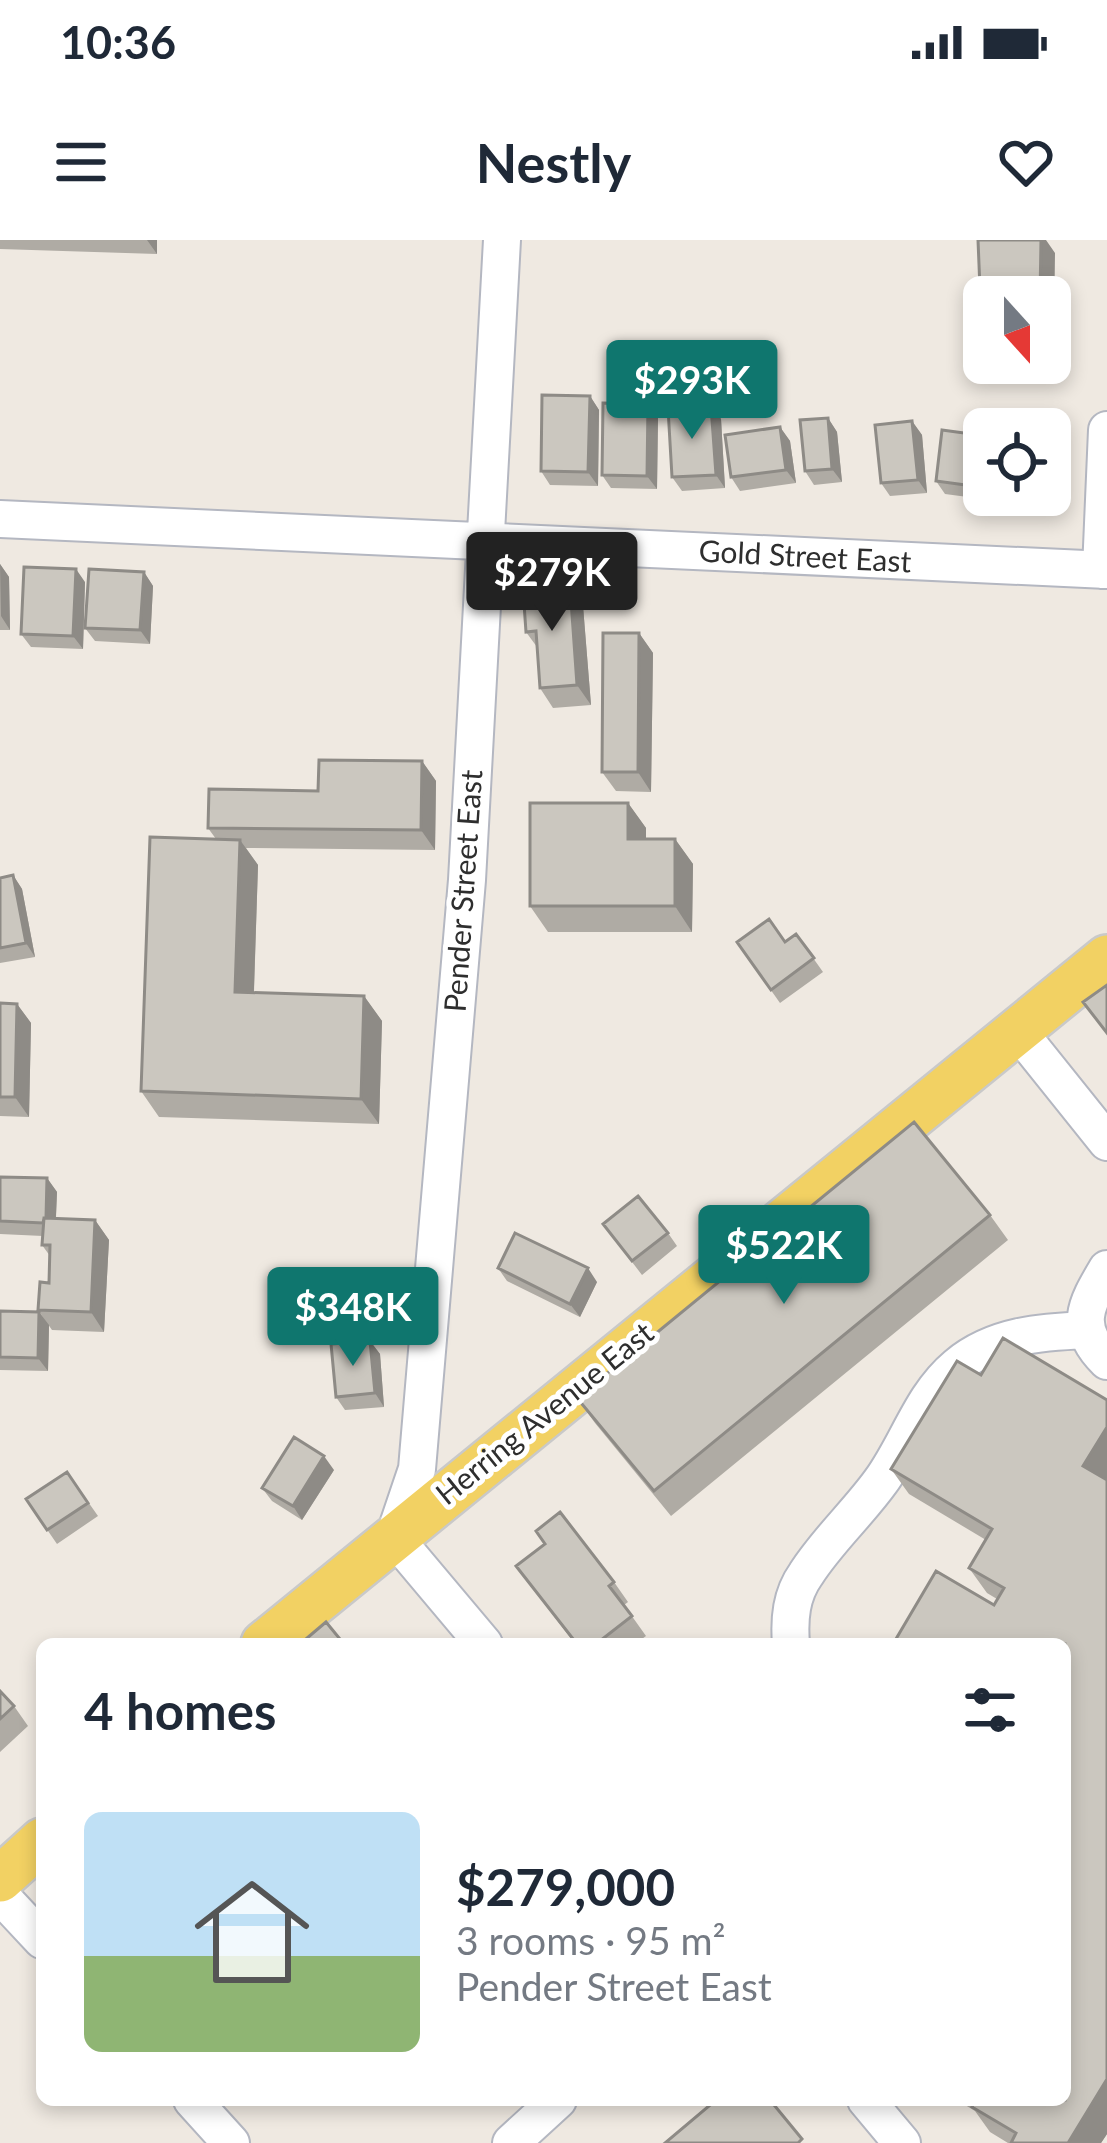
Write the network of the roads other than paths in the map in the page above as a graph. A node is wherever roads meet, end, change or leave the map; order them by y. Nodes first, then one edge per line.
1 (502, 240) edge
2 (1107, 430) edge
3 (0, 519) edge
4 (484, 542) junction
5 (1104, 570) edge
6 (1107, 958) edge
7 (1018, 1030) junction
8 (1107, 1142) edge
9 (1107, 1270) edge
10 (1097, 1345) edge
11 (394, 1537) junction
12 (271, 1638) edge
13 (479, 1638) edge
14 (791, 1638) edge
15 (36, 1847) edge
16 (0, 1880) edge
17 (0, 1895) edge
18 (36, 1934) edge
19 (197, 2106) edge
20 (552, 2106) edge
21 (871, 2106) edge
22 (231, 2143) edge
23 (512, 2143) edge
24 (902, 2143) edge

1 - 4 street, Pender Street East
2 - 5 street
3 - 4 street, Gold Street East
4 - 5 street, Gold Street East
4 - 11 street, Pender Street East
6 - 7 main road, Herring Avenue East
7 - 8 street
7 - 11 main road, Herring Avenue East
9 - 10 street
10 - 14 street
11 - 12 main road, Herring Avenue East
11 - 13 street
15 - 16 main road
17 - 18 street
19 - 22 street
20 - 23 street
21 - 24 street

